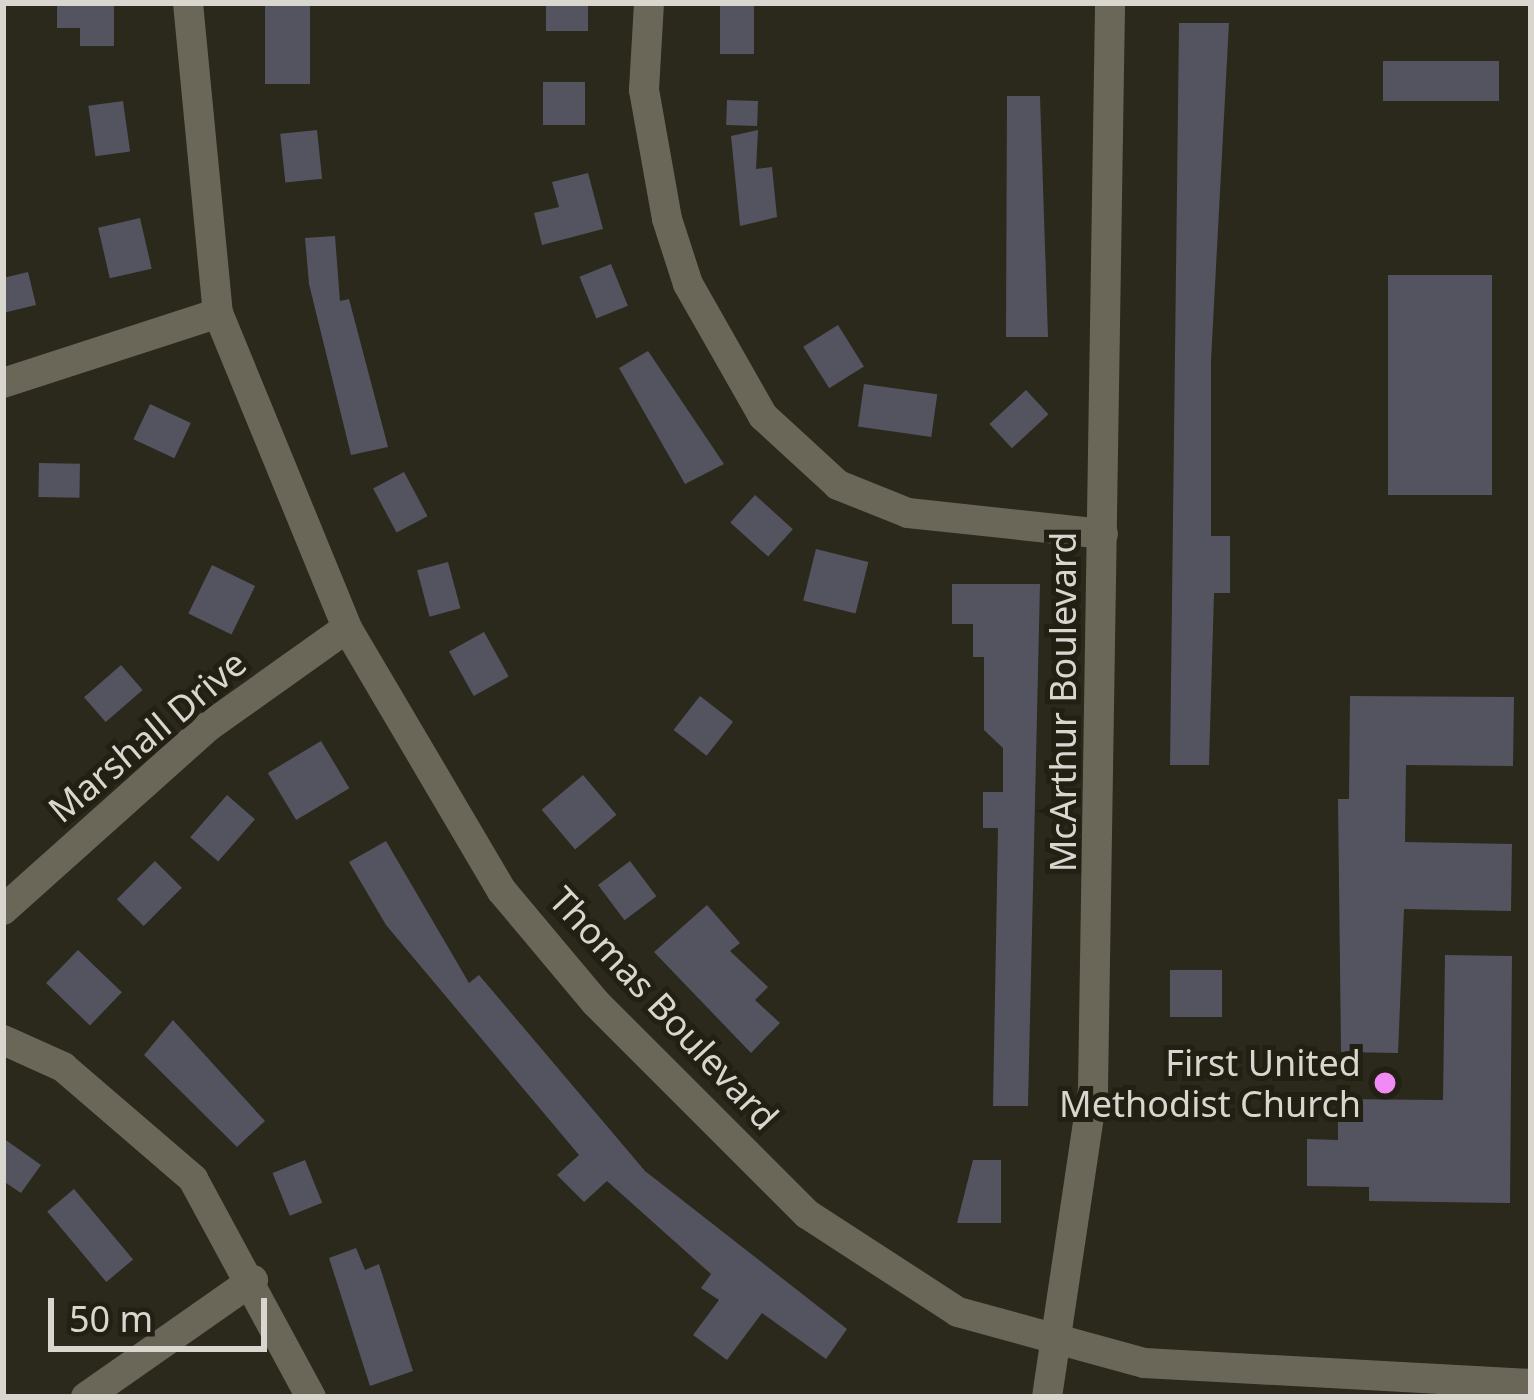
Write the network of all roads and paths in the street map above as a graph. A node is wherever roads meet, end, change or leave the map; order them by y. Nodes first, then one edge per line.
1 (188, 3) edge
2 (649, 3) edge
3 (1110, 3) edge
4 (218, 313) junction
5 (3, 383) edge
6 (1103, 534) junction
7 (347, 628) junction
8 (3, 910) edge
9 (3, 1040) edge
10 (253, 1280) junction
11 (1061, 1342) junction
12 (1531, 1384) edge
13 (1452, 1390) edge
14 (86, 1397) edge
15 (311, 1397) edge
16 (1047, 1397) edge

1 - 4 street, Thomas Boulevard
2 - 6 street
3 - 6 street, McArthur Boulevard
4 - 5 street
4 - 7 street, Thomas Boulevard
6 - 11 street, McArthur Boulevard
7 - 8 street, Marshall Drive
7 - 11 street, Thomas Boulevard
9 - 10 street
10 - 14 street
10 - 15 street
11 - 13 street, Thomas Boulevard
11 - 16 street, McArthur Boulevard
12 - 13 street, Thomas Boulevard

